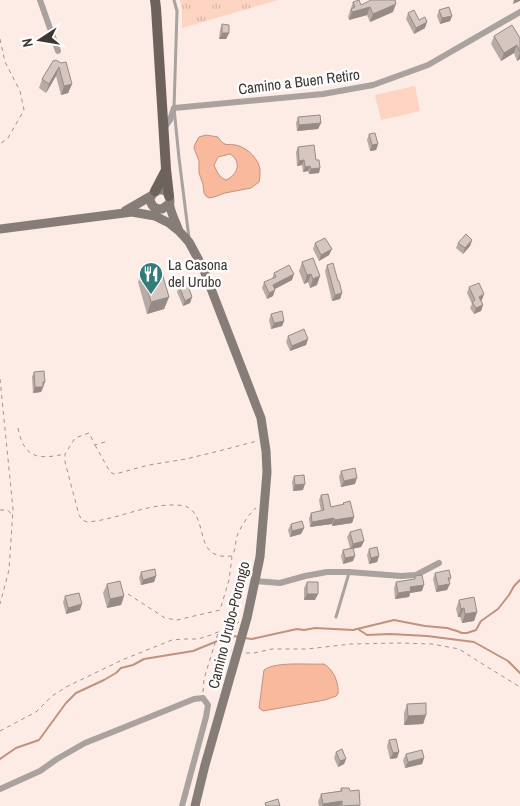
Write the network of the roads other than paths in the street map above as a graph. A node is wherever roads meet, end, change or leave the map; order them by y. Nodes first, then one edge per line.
1 (40, 0) edge
2 (154, 0) edge
3 (174, 0) edge
4 (520, 12) edge
5 (58, 51) dead end
6 (174, 108) junction
7 (164, 127) junction
8 (166, 169) junction
9 (153, 194) junction
10 (169, 200) junction
11 (156, 208) junction
12 (132, 212) junction
13 (118, 214) junction
14 (0, 229) edge
15 (179, 231) junction
16 (189, 242) junction
17 (440, 563) dead end
18 (349, 572) junction
19 (255, 581) junction
20 (336, 617) dead end
21 (0, 789) edge
22 (182, 806) edge
23 (195, 806) edge

1 - 5 street
2 - 7 main road
3 - 6 lane
4 - 6 street, Camino a Buen Retiro
6 - 7 street
6 - 16 lane
7 - 8 main road
8 - 9 main road
8 - 10 main road
9 - 10 main road
9 - 11 main road
9 - 13 main road
10 - 11 main road
10 - 15 main road
11 - 12 main road
12 - 13 main road, Camino Urubo-Porongo
12 - 15 main road, Camino Urubo-Porongo
13 - 14 main road, Camino Urubo-Porongo
15 - 16 main road, Camino Urubo-Porongo
16 - 19 main road, Camino Urubo-Porongo
17 - 18 street
18 - 19 street
18 - 20 lane
19 - 23 main road, Camino Urubo-Porongo
21 - 22 street

